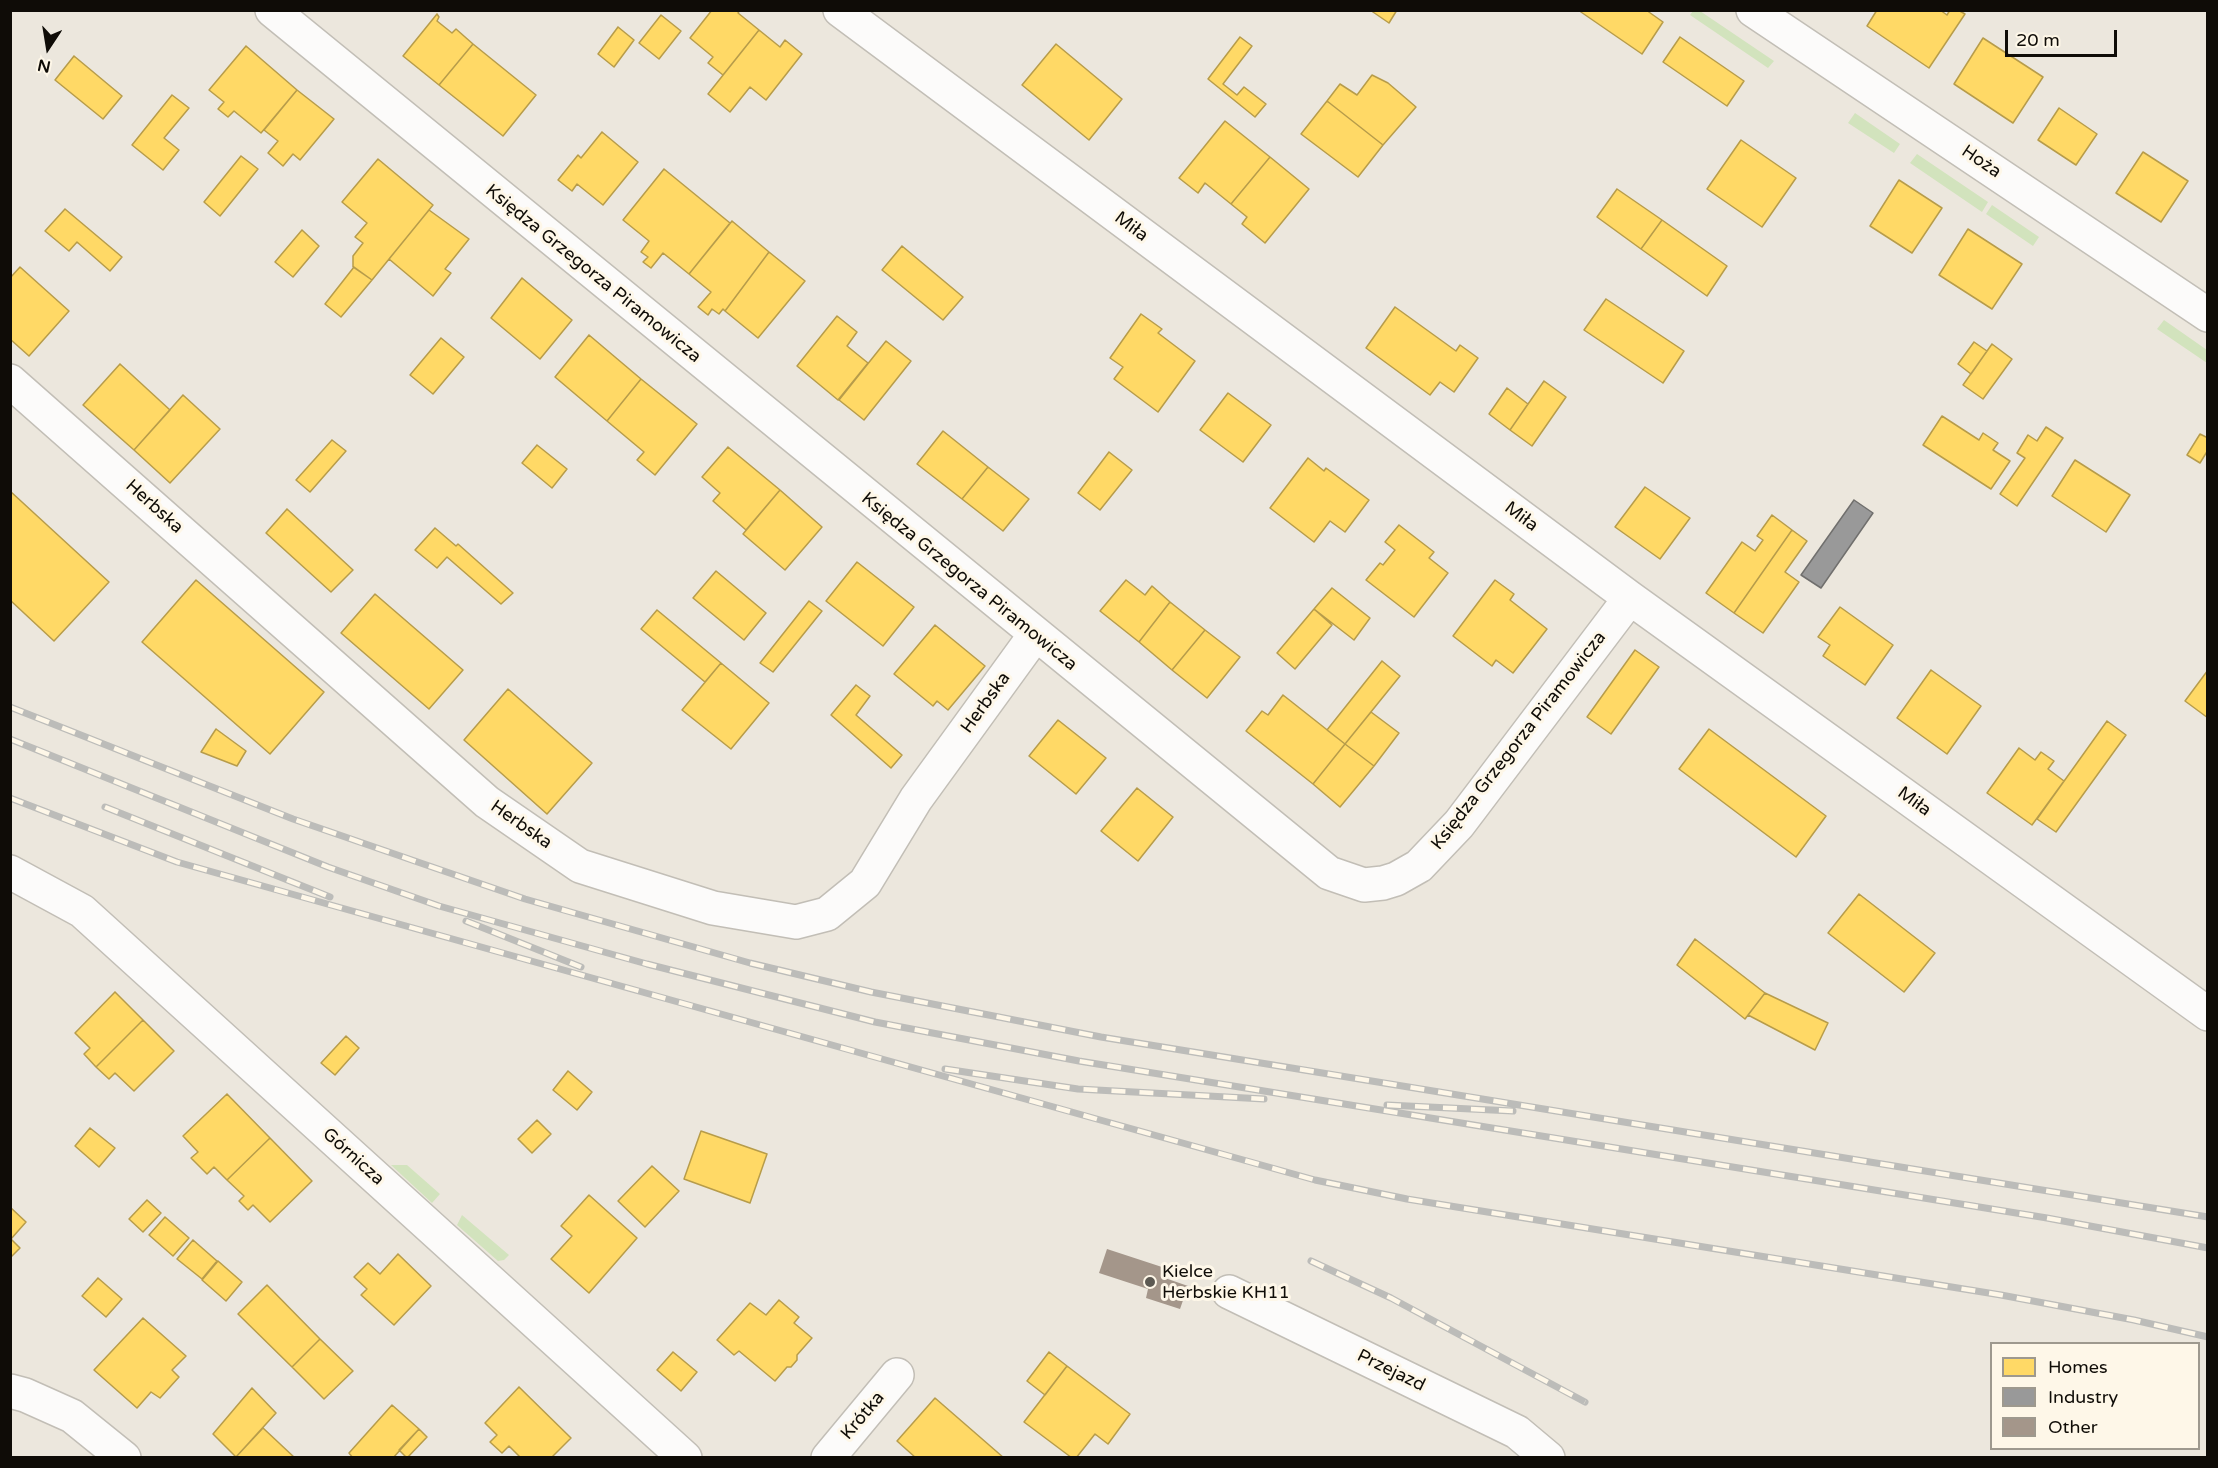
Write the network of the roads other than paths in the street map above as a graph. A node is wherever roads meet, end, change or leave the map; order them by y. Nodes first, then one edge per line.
1 (272, 10) edge
2 (840, 10) edge
3 (1753, 10) edge
4 (2208, 315) edge
5 (10, 381) edge
6 (1630, 598) junction
7 (1035, 636) junction
8 (10, 872) edge
9 (2208, 1014) edge
10 (1229, 1292) dead end
11 (897, 1375) dead end
12 (10, 1391) edge
13 (124, 1458) edge
14 (685, 1458) edge
15 (828, 1458) edge
16 (1548, 1458) edge

1 - 7 street, Księdza Grzegorza Piramowicza
2 - 6 street, Miła
3 - 4 street, Hoża
5 - 7 street, Herbska
6 - 7 street, Księdza Grzegorza Piramowicza
6 - 9 street, Miła
8 - 14 street, Górnicza
10 - 16 street, Przejazd
11 - 15 street, Krótka
12 - 13 street

